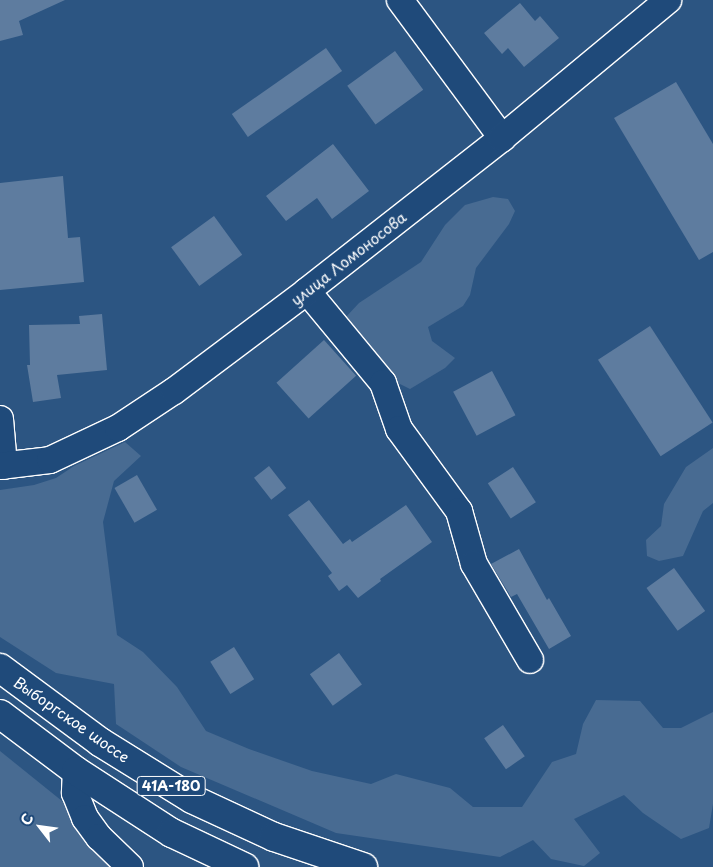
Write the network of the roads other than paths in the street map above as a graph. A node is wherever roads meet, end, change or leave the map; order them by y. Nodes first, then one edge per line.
1 (400, 0) edge
2 (668, 0) edge
3 (502, 138) junction
4 (307, 291) junction
5 (0, 419) edge
6 (2, 466) edge
7 (530, 660) dead end
8 (0, 668) edge
9 (0, 714) edge
10 (76, 771) junction
11 (130, 867) edge
12 (244, 867) edge
13 (363, 867) edge

1 - 3 street
2 - 3 street, улица Ломоносова
3 - 4 street, улица Ломоносова
4 - 6 street, улица Ломоносова
4 - 7 street
5 - 6 street
8 - 13 main road, Выборгское шоссе / 41А-180
9 - 10 main road, 41А-180
10 - 11 street
10 - 12 main road, 41А-180

